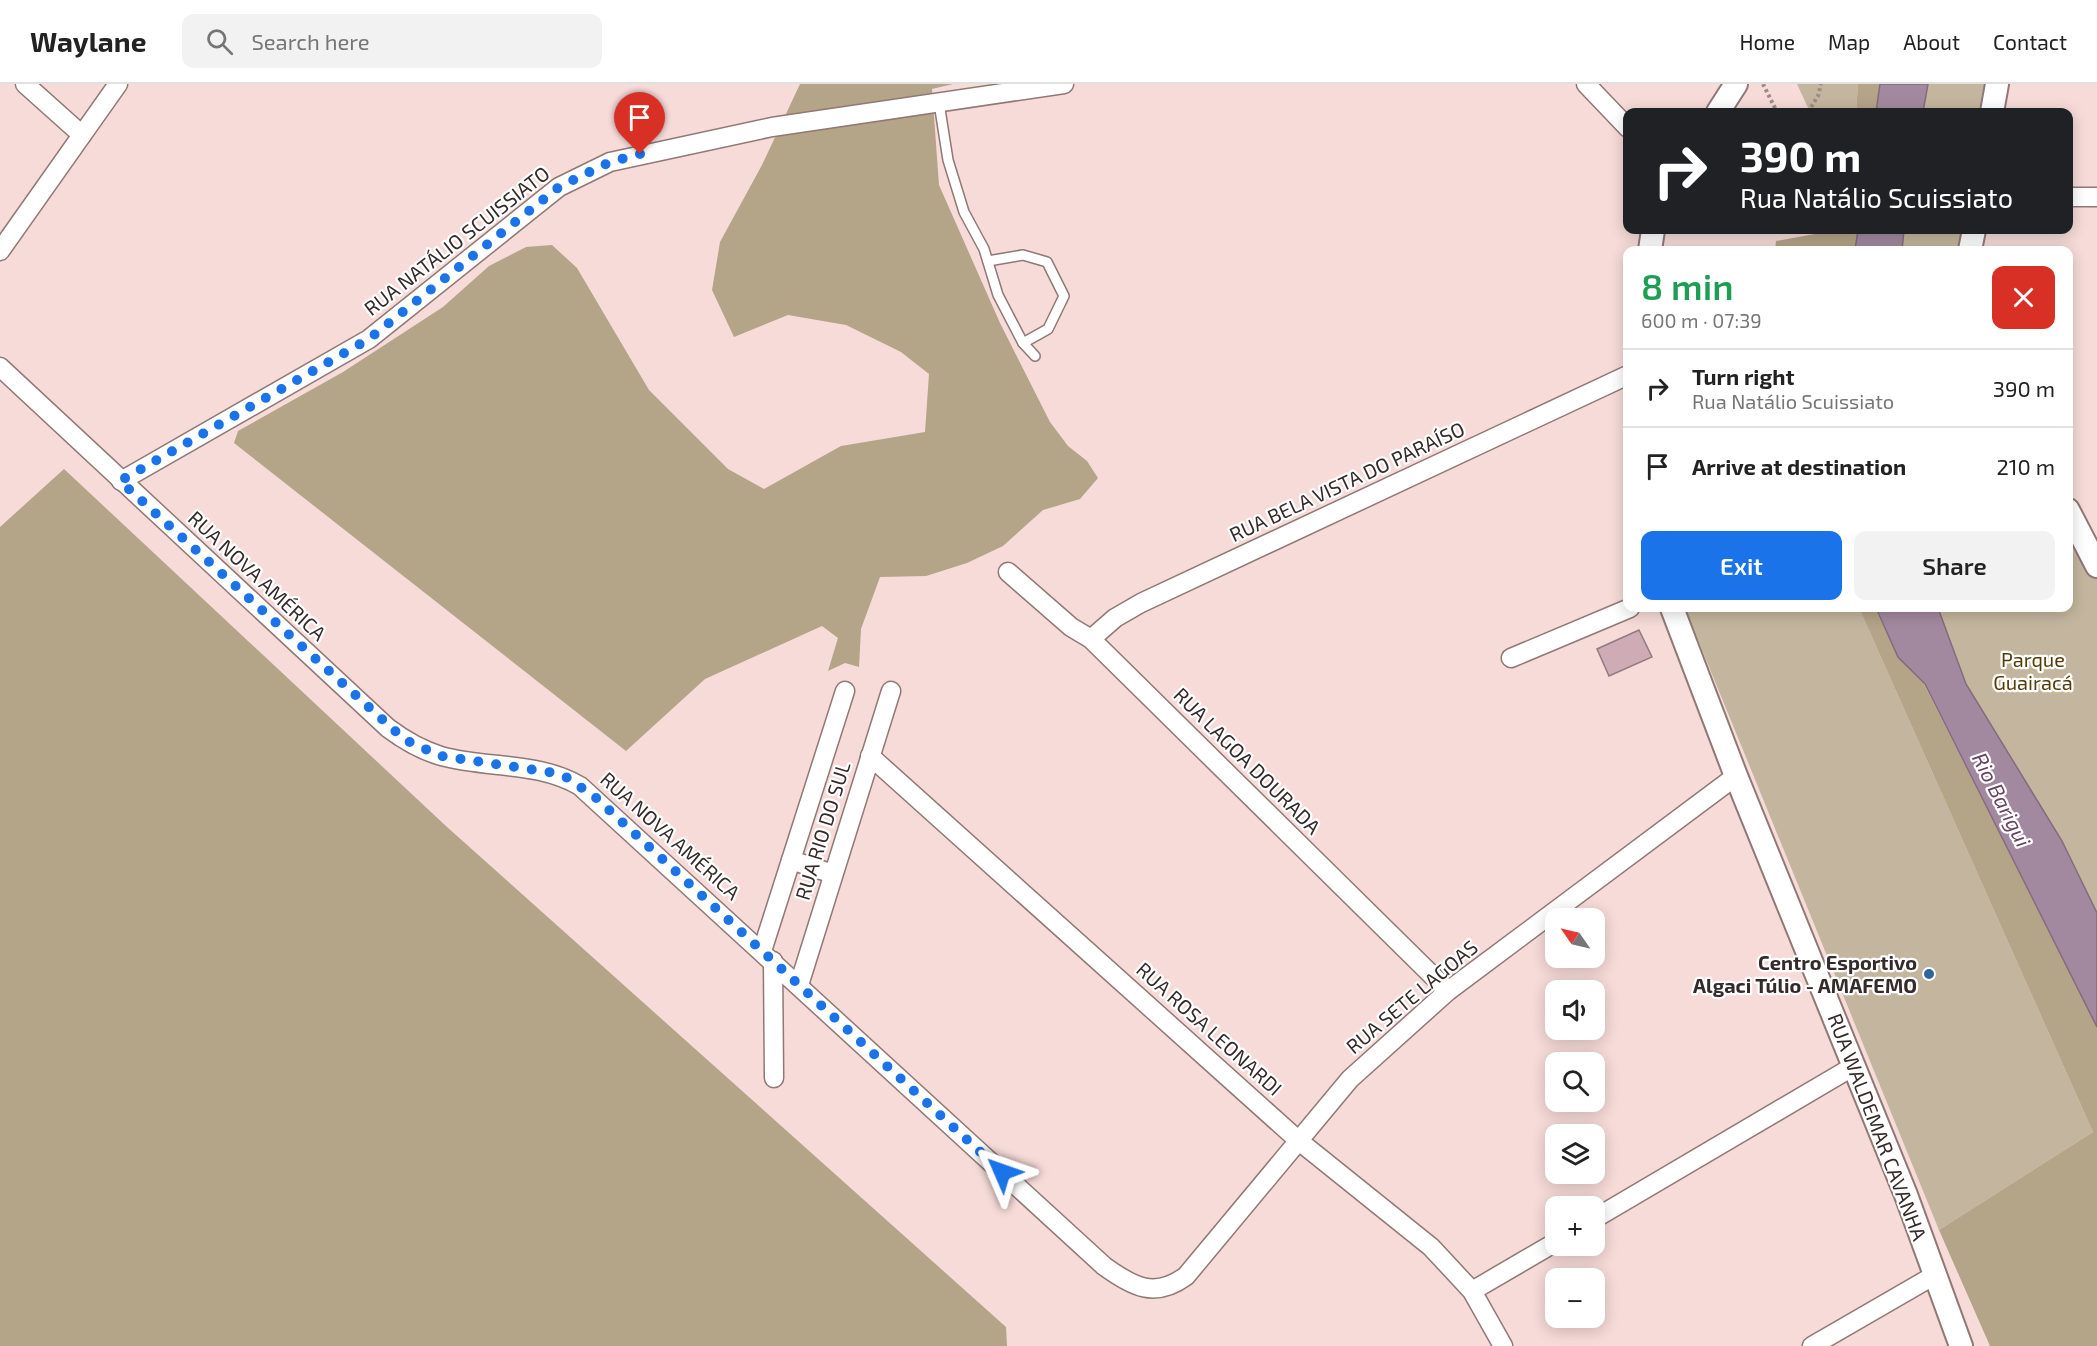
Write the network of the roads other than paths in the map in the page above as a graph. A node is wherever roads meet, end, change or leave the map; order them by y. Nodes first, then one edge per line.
1 (25, 84) edge
2 (118, 84) edge
3 (1064, 84) edge
4 (1586, 84) edge
5 (1736, 84) edge
6 (1997, 84) edge
7 (939, 103) junction
8 (1721, 108) edge
9 (1993, 108) edge
10 (1623, 123) edge
11 (82, 135) junction
12 (2073, 197) edge
13 (2097, 197) edge
14 (0, 251) edge
15 (988, 261) junction
16 (1023, 343) junction
17 (1035, 356) dead end
18 (0, 367) edge
19 (1623, 377) edge
20 (120, 481) junction
21 (2073, 520) edge
22 (2097, 566) edge
23 (1008, 572) dead end
24 (1623, 611) edge
25 (1674, 612) edge
26 (1091, 639) junction
27 (1511, 658) dead end
28 (845, 691) dead end
29 (891, 691) dead end
30 (870, 756) junction
31 (1736, 776) junction
32 (791, 860) junction
33 (833, 874) junction
34 (768, 956) junction
35 (799, 985) junction
36 (1448, 991) junction
37 (1854, 1066) junction
38 (774, 1078) dead end
39 (1299, 1140) junction
40 (1605, 1213) edge
41 (1545, 1248) edge
42 (1935, 1275) junction
43 (1156, 1289) joint
44 (1472, 1291) junction
45 (1503, 1346) edge
46 (1812, 1346) edge
47 (1961, 1346) edge

1 - 11 street
2 - 11 street
3 - 7 street, RUA NATÁLIO SCUISSIATO
4 - 10 street
5 - 8 street
6 - 9 street
7 - 15 lane
7 - 20 street, RUA NATÁLIO SCUISSIATO
11 - 14 street
12 - 13 street
15 - 16 lane
15 - 16 lane
16 - 17 lane
18 - 20 street, RUA NOVA AMÉRICA
19 - 26 street, RUA BELA VISTA DO PARAÍSO
20 - 34 street, RUA NOVA AMÉRICA
21 - 22 street
23 - 26 street, RUA LAGOA DOURADA
24 - 27 street
25 - 31 street, RUA WALDEMAR CAVANHA
26 - 36 street, RUA LAGOA DOURADA
28 - 32 street, RUA RIO DO SUL
29 - 30 street, RUA RIO DO SUL
30 - 33 street, RUA RIO DO SUL
30 - 39 street, RUA ROSA LEONARDI
31 - 36 street, RUA SETE LAGOAS
31 - 37 street, RUA WALDEMAR CAVANHA
32 - 33 street
32 - 34 street, RUA RIO DO SUL
33 - 35 street, RUA RIO DO SUL
34 - 35 street, RUA NOVA AMÉRICA
34 - 38 street, RUA RIO DO SUL
35 - 43 street, RUA NOVA AMÉRICA
36 - 39 street, RUA SETE LAGOAS
37 - 40 street
37 - 42 street, RUA WALDEMAR CAVANHA
39 - 43 street, RUA SETE LAGOAS
39 - 44 street, RUA ROSA LEONARDI
41 - 44 street
42 - 46 street
42 - 47 street, RUA WALDEMAR CAVANHA
44 - 45 street, RUA ROSA LEONARDI

